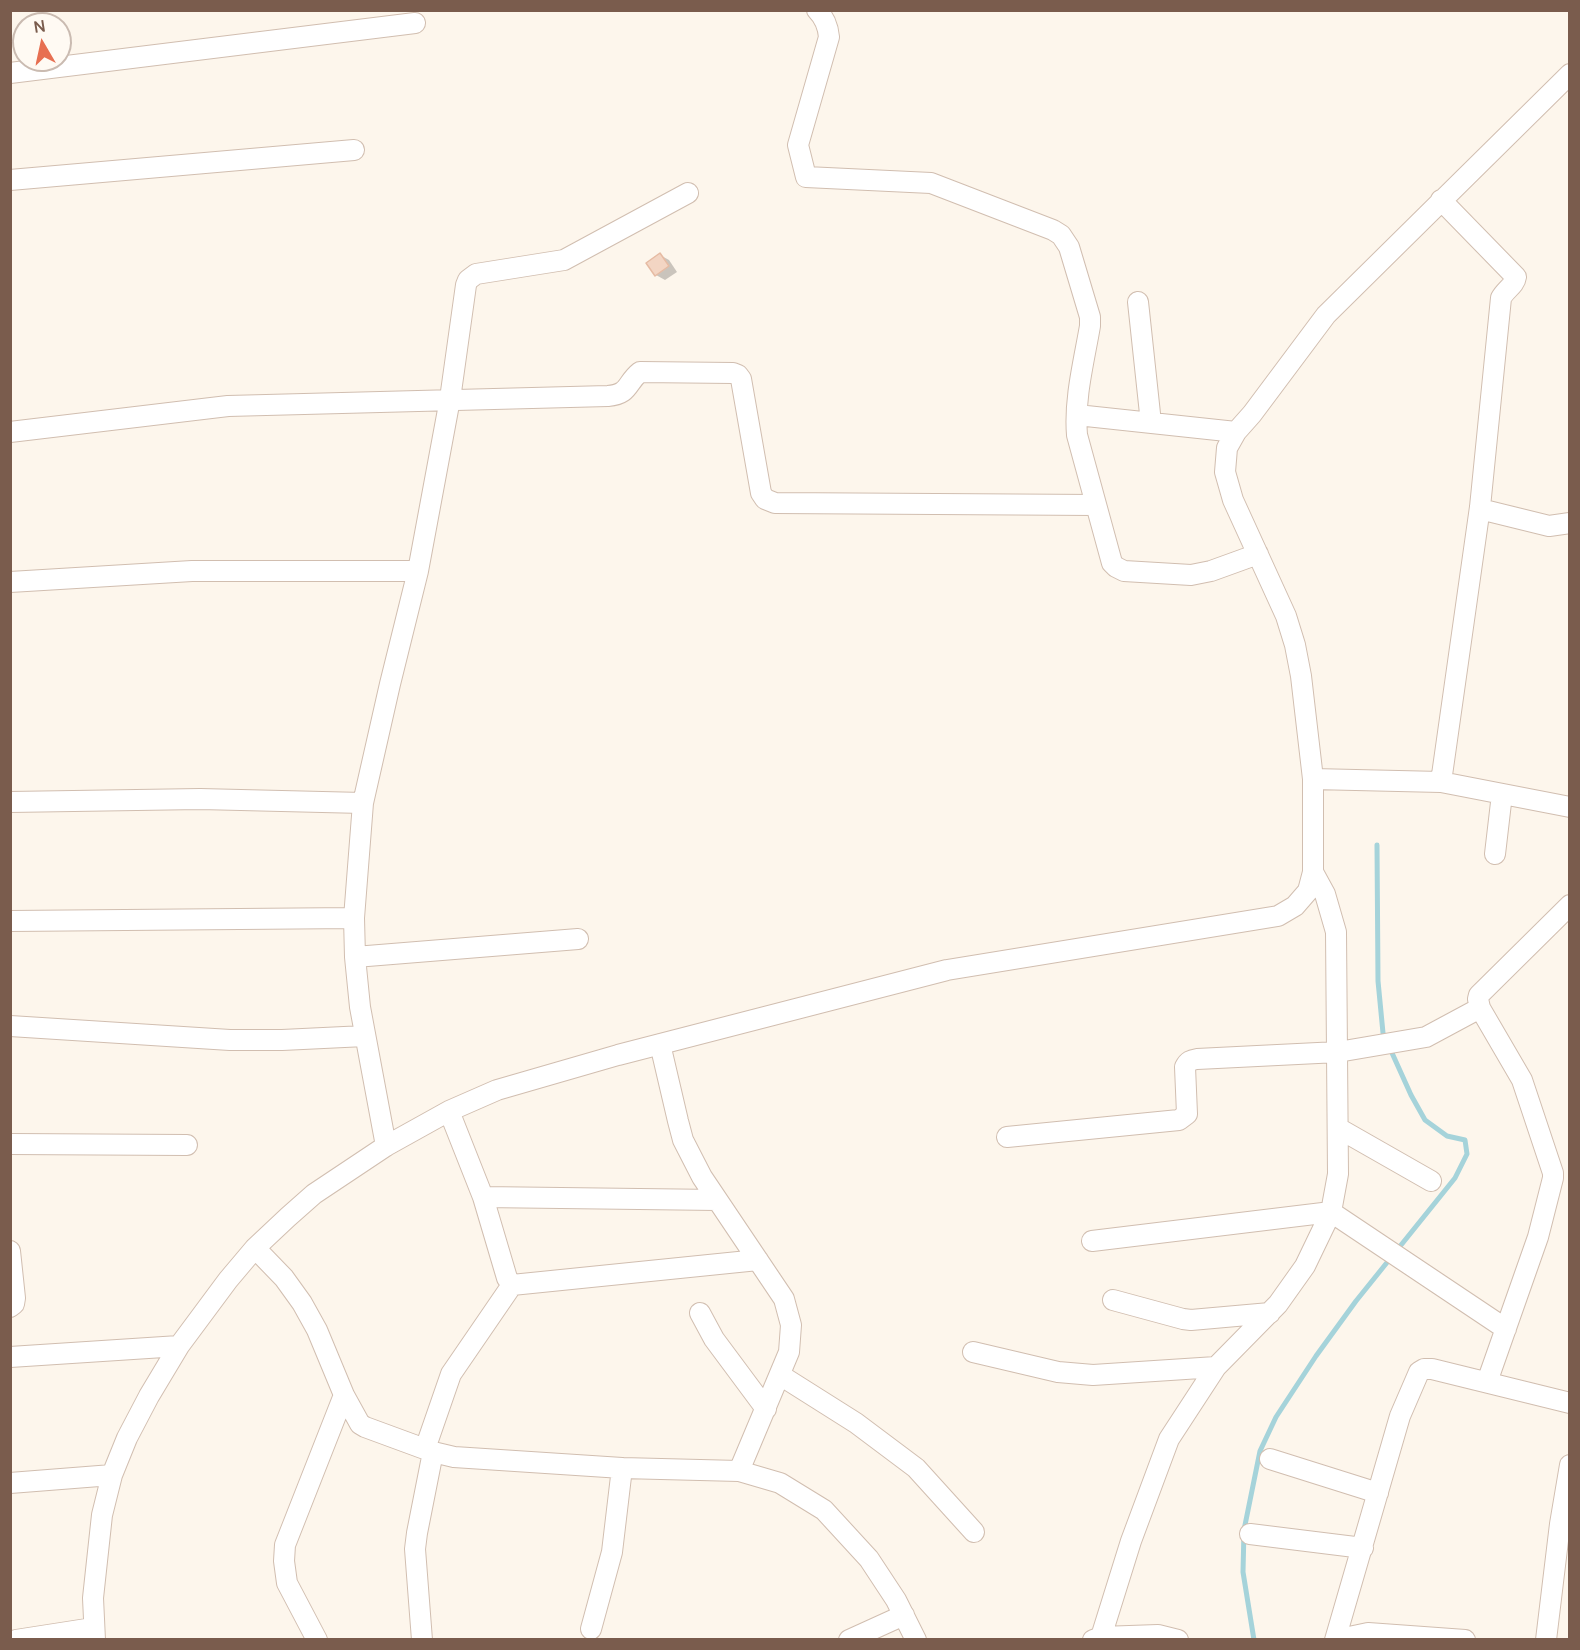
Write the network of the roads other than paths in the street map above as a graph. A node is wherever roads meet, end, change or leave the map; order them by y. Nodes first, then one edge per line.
1 (817, 10) edge
2 (415, 23) dead end
3 (10, 73) edge
4 (1569, 74) edge
5 (354, 150) dead end
6 (10, 180) edge
7 (688, 194) dead end
8 (1440, 200) junction
9 (1138, 302) dead end
10 (450, 399) junction
11 (1077, 415) junction
12 (1151, 423) junction
13 (10, 432) edge
14 (1236, 432) junction
15 (1096, 505) junction
16 (1480, 510) junction
17 (1569, 523) edge
18 (1258, 554) junction
19 (418, 571) junction
20 (10, 582) edge
21 (1313, 779) junction
22 (1441, 782) junction
23 (1502, 794) junction
24 (10, 802) edge
25 (363, 803) junction
26 (1569, 807) edge
27 (1495, 854) dead end
28 (1313, 872) junction
29 (1569, 905) edge
30 (354, 918) junction
31 (10, 921) edge
32 (578, 939) dead end
33 (355, 957) junction
34 (1480, 1008) junction
35 (10, 1026) edge
36 (365, 1036) junction
37 (660, 1044) junction
38 (1338, 1052) junction
39 (449, 1111) junction
40 (1338, 1128) junction
41 (1007, 1137) dead end
42 (10, 1144) edge
43 (187, 1145) dead end
44 (386, 1146) junction
45 (1431, 1181) dead end
46 (483, 1197) junction
47 (717, 1200) junction
48 (1331, 1212) junction
49 (1092, 1241) dead end
50 (255, 1248) junction
51 (10, 1251) edge
52 (758, 1260) junction
53 (512, 1285) junction
54 (1113, 1300) dead end
55 (10, 1307) edge
56 (700, 1312) dead end
57 (1270, 1313) junction
58 (1506, 1329) junction
59 (179, 1346) junction
60 (973, 1352) dead end
61 (10, 1357) edge
62 (1216, 1367) junction
63 (780, 1375) junction
64 (1487, 1382) junction
65 (344, 1395) junction
66 (1569, 1403) edge
67 (766, 1409) junction
68 (429, 1451) junction
69 (1270, 1459) dead end
70 (1569, 1465) edge
71 (622, 1468) junction
72 (739, 1471) junction
73 (112, 1475) junction
74 (10, 1483) edge
75 (1378, 1493) junction
76 (974, 1532) dead end
77 (1250, 1533) dead end
78 (1362, 1548) junction
79 (904, 1615) junction
80 (591, 1629) dead end
81 (94, 1634) edge
82 (1396, 1637) edge
83 (1097, 1638) edge
84 (16, 1640) edge
85 (317, 1640) edge
86 (422, 1640) edge
87 (849, 1640) edge
88 (916, 1640) edge
89 (1178, 1640) edge
90 (1335, 1640) edge
91 (1465, 1640) edge
92 (1546, 1640) edge

1 - 11 street
2 - 3 street
4 - 8 street
5 - 6 street
7 - 10 street
8 - 14 street
8 - 16 street
9 - 12 street
10 - 13 street
10 - 15 street
10 - 19 street
11 - 12 street
11 - 15 street
12 - 14 street
14 - 18 street
15 - 18 street
16 - 17 street
16 - 22 street
18 - 21 street
19 - 20 street
19 - 25 street
21 - 22 street
21 - 28 street
22 - 23 street
23 - 26 street
23 - 27 street
24 - 25 street
25 - 30 street
28 - 37 street
28 - 38 street
29 - 34 street
30 - 31 street
30 - 33 street
32 - 33 street
33 - 36 street
34 - 38 street
34 - 58 street
35 - 36 street
36 - 44 street
37 - 39 street
37 - 47 street
38 - 40 street
38 - 41 street
39 - 44 street
39 - 46 street
40 - 45 street
40 - 48 street
42 - 43 street
44 - 50 street
46 - 47 street
46 - 53 street
47 - 52 street
48 - 49 street
48 - 57 street
48 - 58 street
50 - 59 street
50 - 65 street
51 - 55 street
52 - 53 street
52 - 63 street
53 - 68 street
54 - 57 street
56 - 67 street
57 - 62 street
58 - 64 street
59 - 61 street
59 - 73 street
60 - 62 street
62 - 83 street
63 - 67 street
63 - 76 street
64 - 66 street
64 - 75 street
65 - 68 street
65 - 85 street
67 - 72 street
68 - 71 street
68 - 86 street
69 - 75 street
70 - 92 street
71 - 72 street
71 - 80 street
72 - 79 street
73 - 74 street
73 - 81 street
75 - 78 street
77 - 78 street
78 - 90 street
79 - 87 street
79 - 88 street
81 - 84 street
82 - 90 street
82 - 91 street
83 - 89 street

